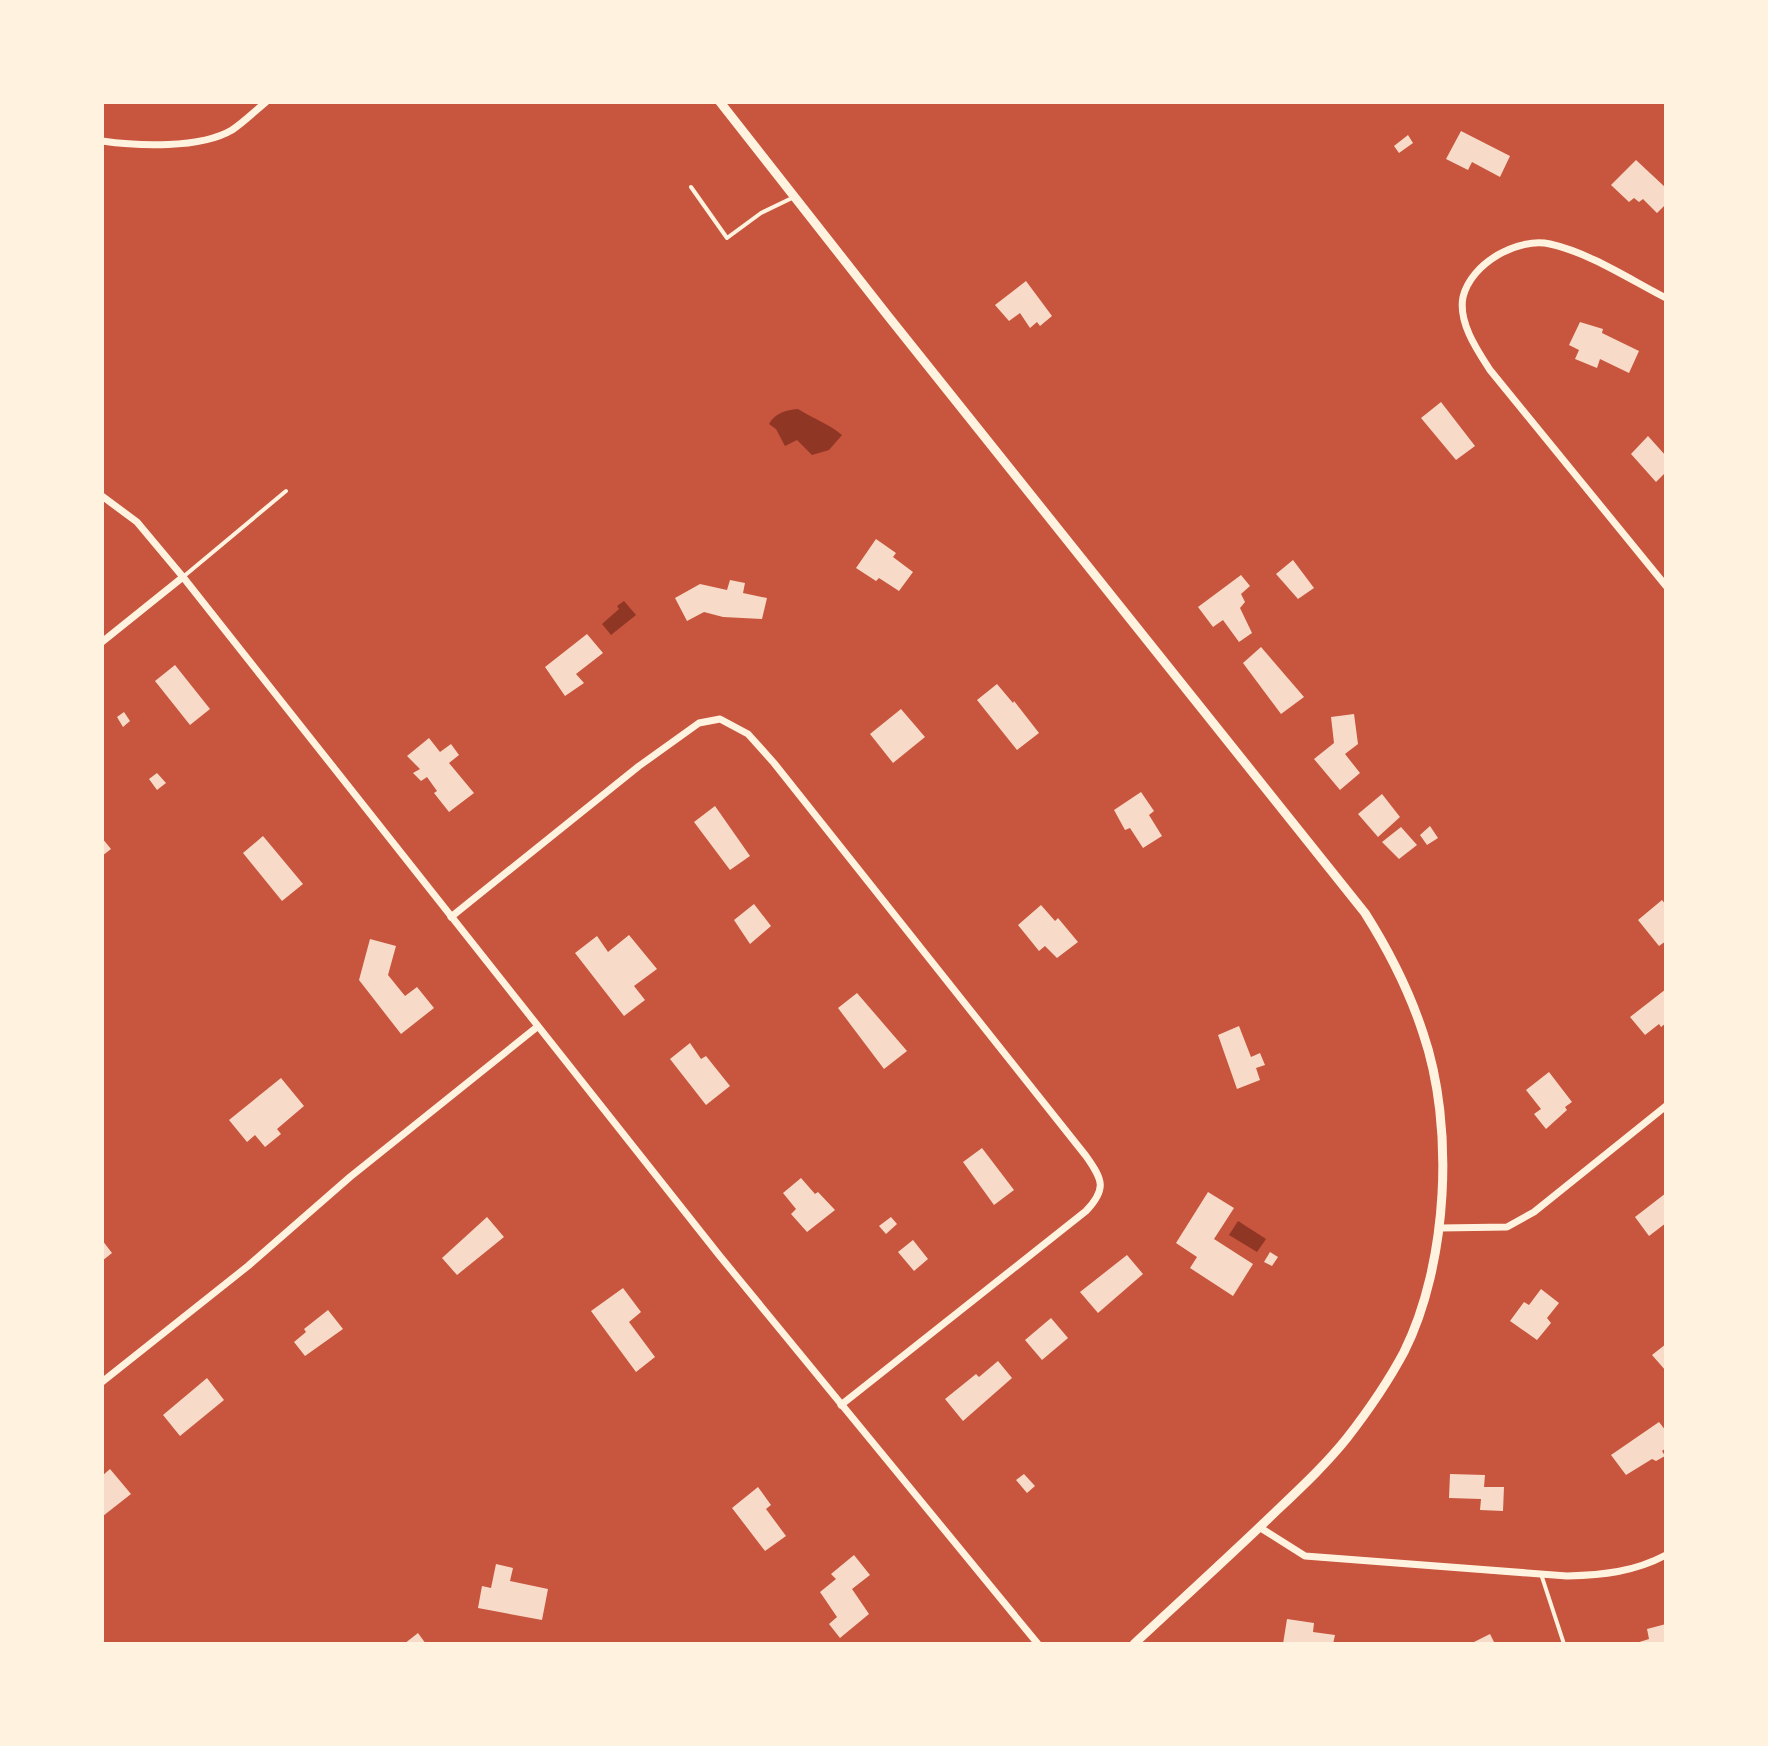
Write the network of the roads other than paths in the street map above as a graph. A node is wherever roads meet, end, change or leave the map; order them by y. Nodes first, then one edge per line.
1 (266, 102) edge
2 (720, 102) edge
3 (102, 141) edge
4 (691, 187) dead end
5 (794, 197) junction
6 (1666, 298) edge
7 (286, 491) dead end
8 (102, 496) edge
9 (183, 577) junction
10 (1666, 586) edge
11 (102, 642) edge
12 (451, 917) junction
13 (537, 1027) junction
14 (1666, 1106) edge
15 (1441, 1228) junction
16 (102, 1382) edge
17 (841, 1405) junction
18 (1259, 1527) junction
19 (1666, 1555) edge
20 (1541, 1574) junction
21 (1038, 1644) edge
22 (1134, 1644) edge
23 (1564, 1644) edge

1 - 3 street
2 - 5 street
4 - 5 lane
5 - 15 street
6 - 10 street
7 - 9 lane
8 - 9 street
9 - 11 street
9 - 12 street
12 - 13 street
12 - 17 street
13 - 16 street
13 - 17 street
14 - 15 street
15 - 18 street
17 - 21 street
18 - 20 street
18 - 22 street
19 - 20 street
20 - 23 lane

